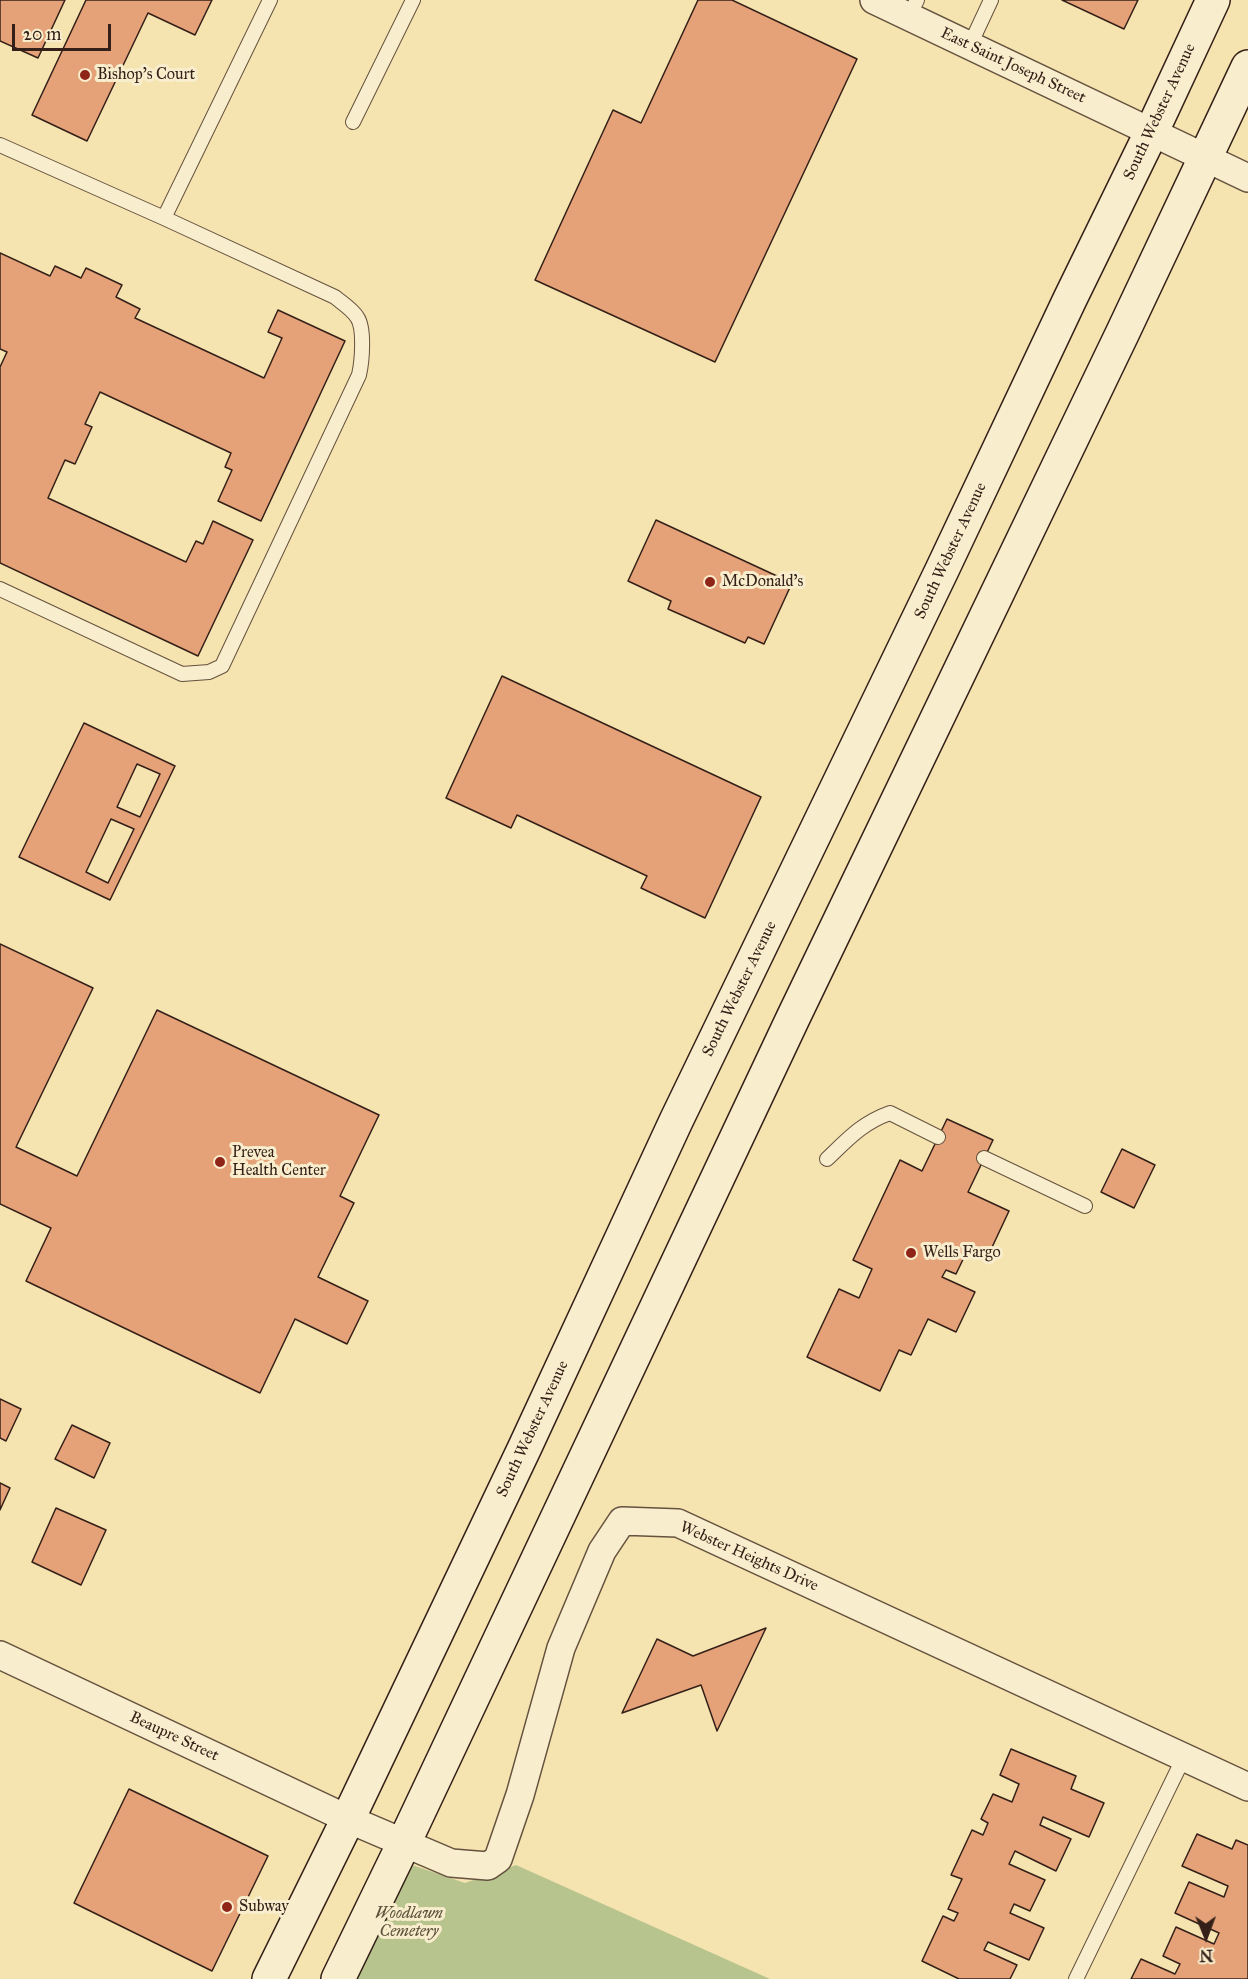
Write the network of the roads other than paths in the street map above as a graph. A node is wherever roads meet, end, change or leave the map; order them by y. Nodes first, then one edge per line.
1 (270, 0) edge
2 (413, 0) edge
3 (874, 0) edge
4 (991, 0) edge
5 (1213, 0) edge
6 (913, 8) edge
7 (970, 45) junction
8 (1248, 67) edge
9 (353, 122) dead end
10 (1152, 131) junction
11 (0, 146) edge
12 (1205, 158) junction
13 (1248, 178) edge
14 (164, 218) junction
15 (0, 589) edge
16 (939, 1137) dead end
17 (984, 1158) dead end
18 (827, 1159) dead end
19 (1085, 1206) dead end
20 (0, 1655) edge
21 (1184, 1757) junction
22 (1248, 1787) edge
23 (348, 1819) junction
24 (404, 1843) junction
25 (269, 1979) edge
26 (338, 1979) edge
27 (1076, 1979) edge

1 - 14 lane
2 - 9 lane
3 - 6 street, East Saint Joseph Street
4 - 7 lane
5 - 10 main road, South Webster Avenue
6 - 7 street, East Saint Joseph Street
7 - 10 street, East Saint Joseph Street
8 - 12 main road
10 - 12 street, East Saint Joseph Street
10 - 23 main road, South Webster Avenue
11 - 14 lane
12 - 13 street, East Saint Joseph Street
12 - 24 main road
14 - 15 lane
16 - 18 lane
17 - 19 lane
20 - 23 street, Beaupre Street
21 - 22 street, Webster Heights Drive
21 - 24 street, Webster Heights Drive
21 - 27 lane
23 - 24 street, Webster Heights Drive
23 - 25 main road, South Webster Avenue
24 - 26 main road

